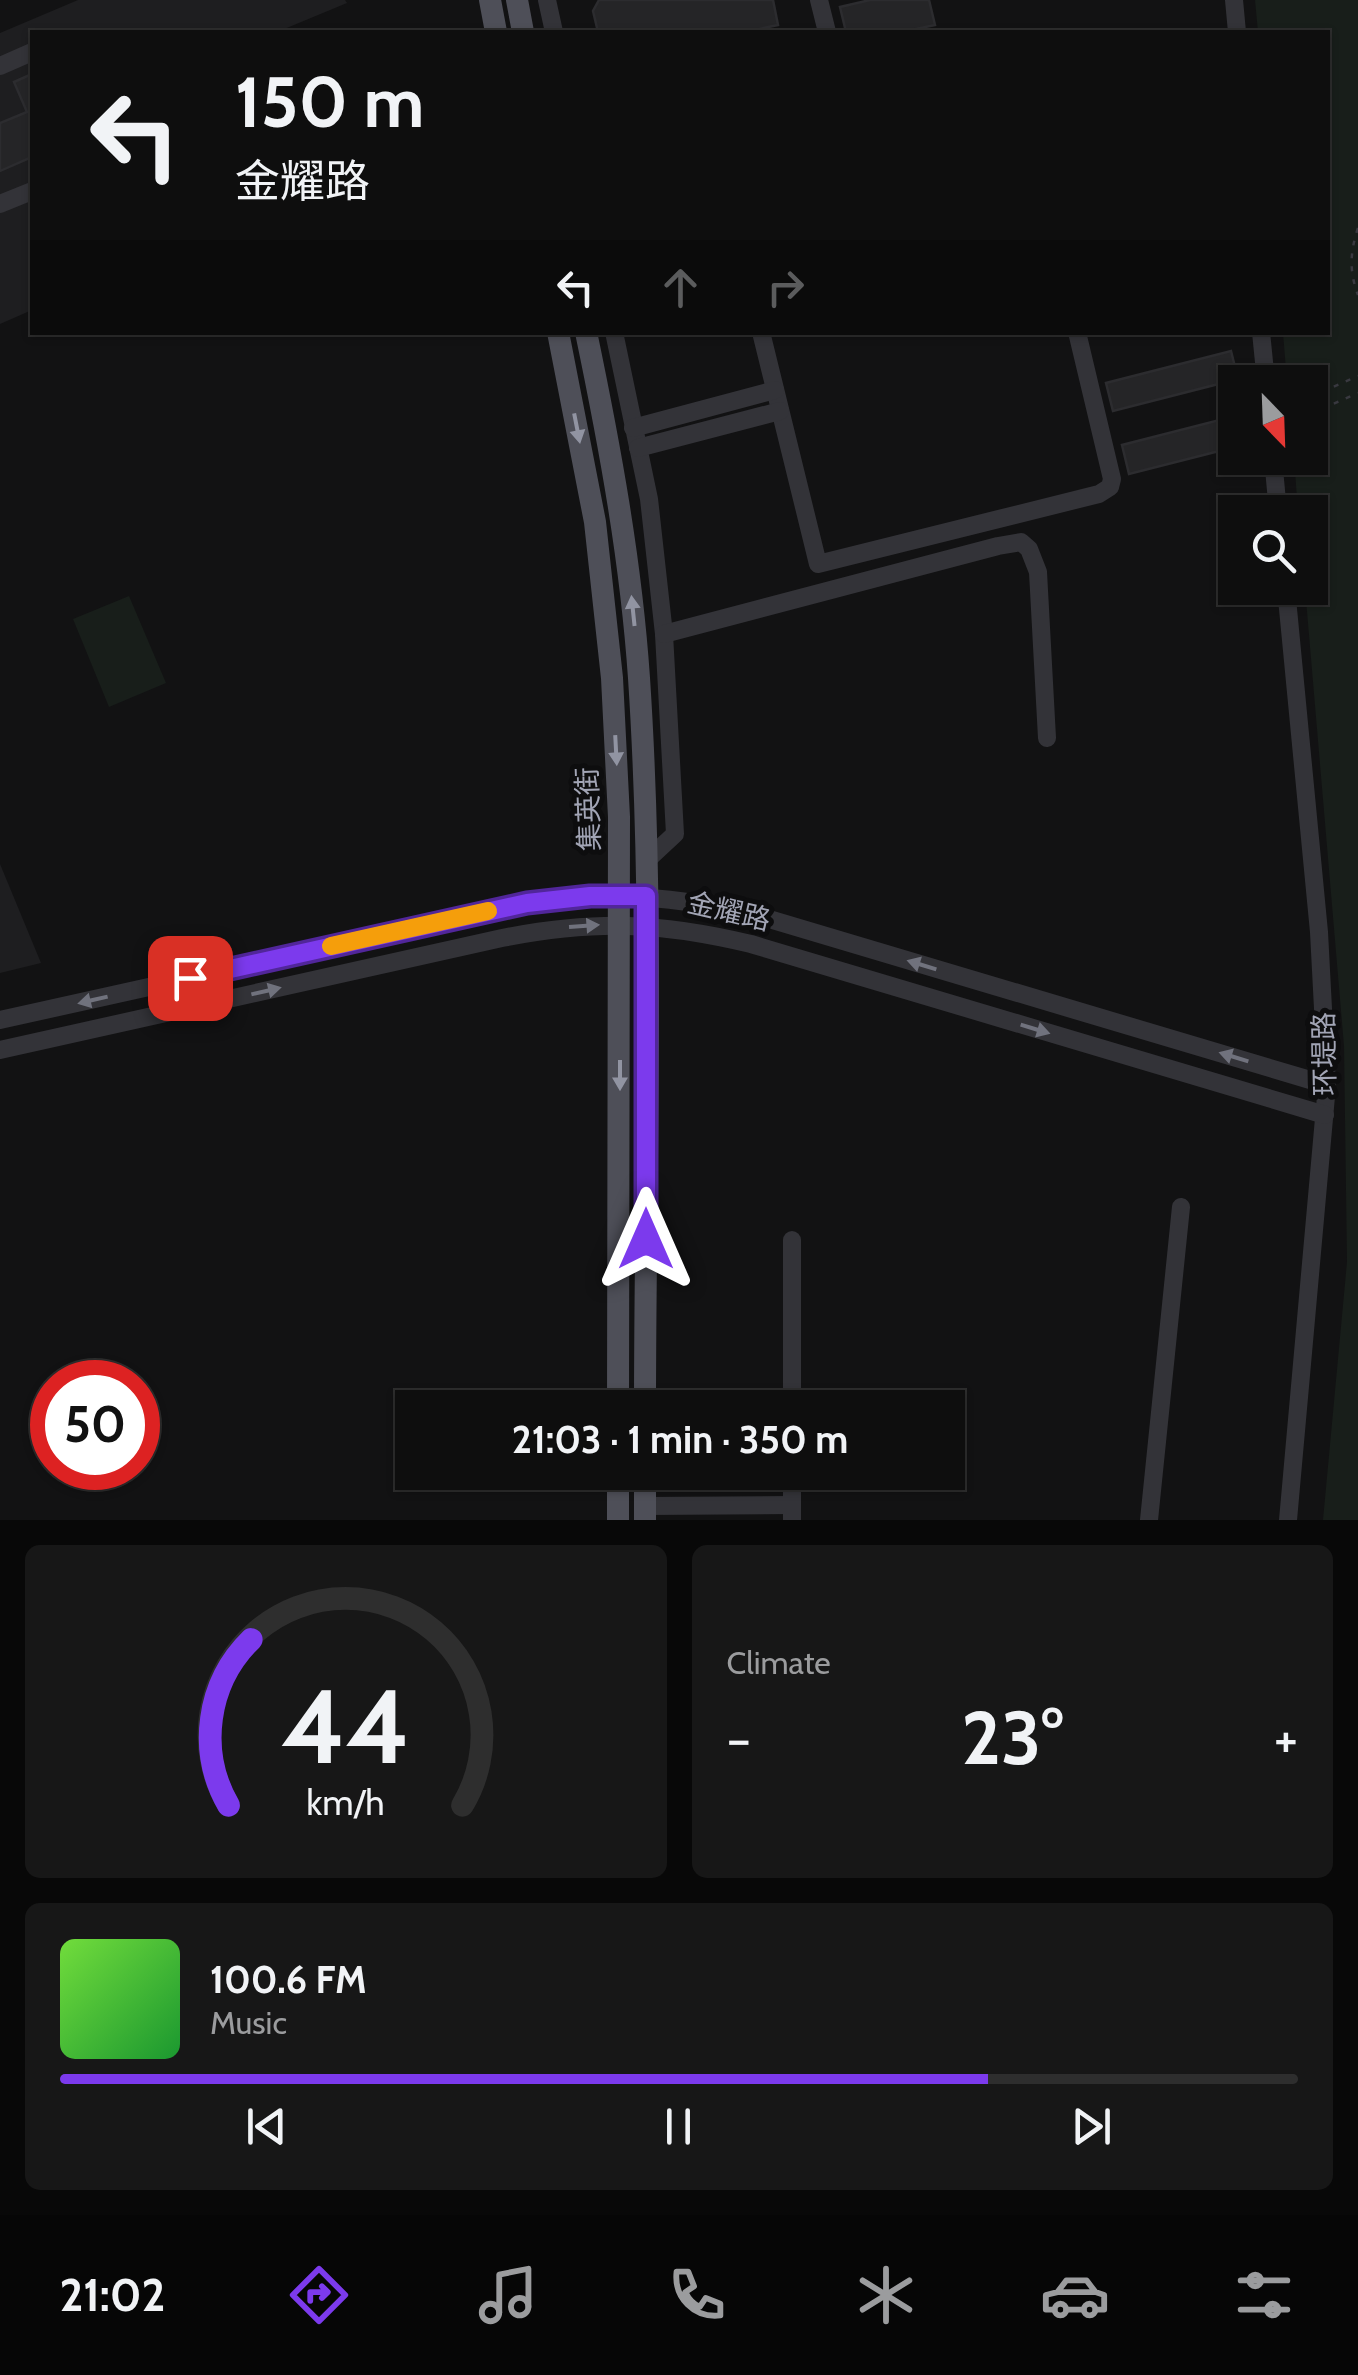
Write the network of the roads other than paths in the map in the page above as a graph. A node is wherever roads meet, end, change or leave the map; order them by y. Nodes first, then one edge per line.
1 (490, 0) edge
2 (517, 0) edge
3 (547, 0) edge
4 (819, 0) edge
5 (1234, 0) edge
6 (496, 30) edge
7 (524, 30) edge
8 (554, 30) edge
9 (826, 30) edge
10 (1237, 30) edge
11 (30, 53) edge
12 (0, 66) edge
13 (30, 192) edge
14 (0, 204) edge
15 (559, 335) edge
16 (587, 335) edge
17 (615, 335) edge
18 (762, 335) edge
19 (1078, 335) edge
20 (1262, 335) edge
21 (1265, 365) edge
22 (775, 390) junction
23 (780, 411) junction
24 (633, 428) junction
25 (638, 448) junction
26 (1288, 605) edge
27 (664, 634) junction
28 (1047, 738) dead end
29 (646, 861) junction
30 (620, 895) junction
31 (646, 896) junction
32 (620, 924) junction
33 (646, 926) junction
34 (0, 1020) edge
35 (0, 1050) edge
36 (1327, 1085) junction
37 (1325, 1115) junction
38 (1182, 1207) dead end
39 (792, 1240) dead end
40 (618, 1390) edge
41 (645, 1390) edge
42 (792, 1390) edge
43 (618, 1490) edge
44 (792, 1512) edge
45 (644, 1513) edge
46 (618, 1520) edge
47 (1148, 1520) edge
48 (1288, 1520) edge

1 - 6 main road
2 - 7 main road
3 - 8 street
4 - 9 street
5 - 10 street
11 - 12 street
13 - 14 street
15 -> 30 main road, 集英街
29 -> 16 main road, 集英街
17 - 24 street
18 - 22 street
19 - 23 street
20 - 21 street
22 - 23 street
22 - 24 street
23 - 25 street
24 - 25 street
25 - 27 street
26 - 36 street, 环堤路
27 - 28 street
27 - 29 street
29 - 31 main road, 集英街
30 - 31 street, 金耀路
30 - 32 main road, 集英街
30 -> 34 street, 金耀路
31 - 33 main road, 集英街
36 -> 31 street, 金耀路
32 - 33 street, 金耀路
35 -> 32 street, 金耀路
32 -> 40 main road, 集英街
33 -> 37 street, 金耀路
33 - 41 main road, 集英街
36 - 37 street, 环堤路
37 - 48 street, 环堤路
38 - 47 street
39 - 42 street
43 - 46 main road
44 - 45 street

